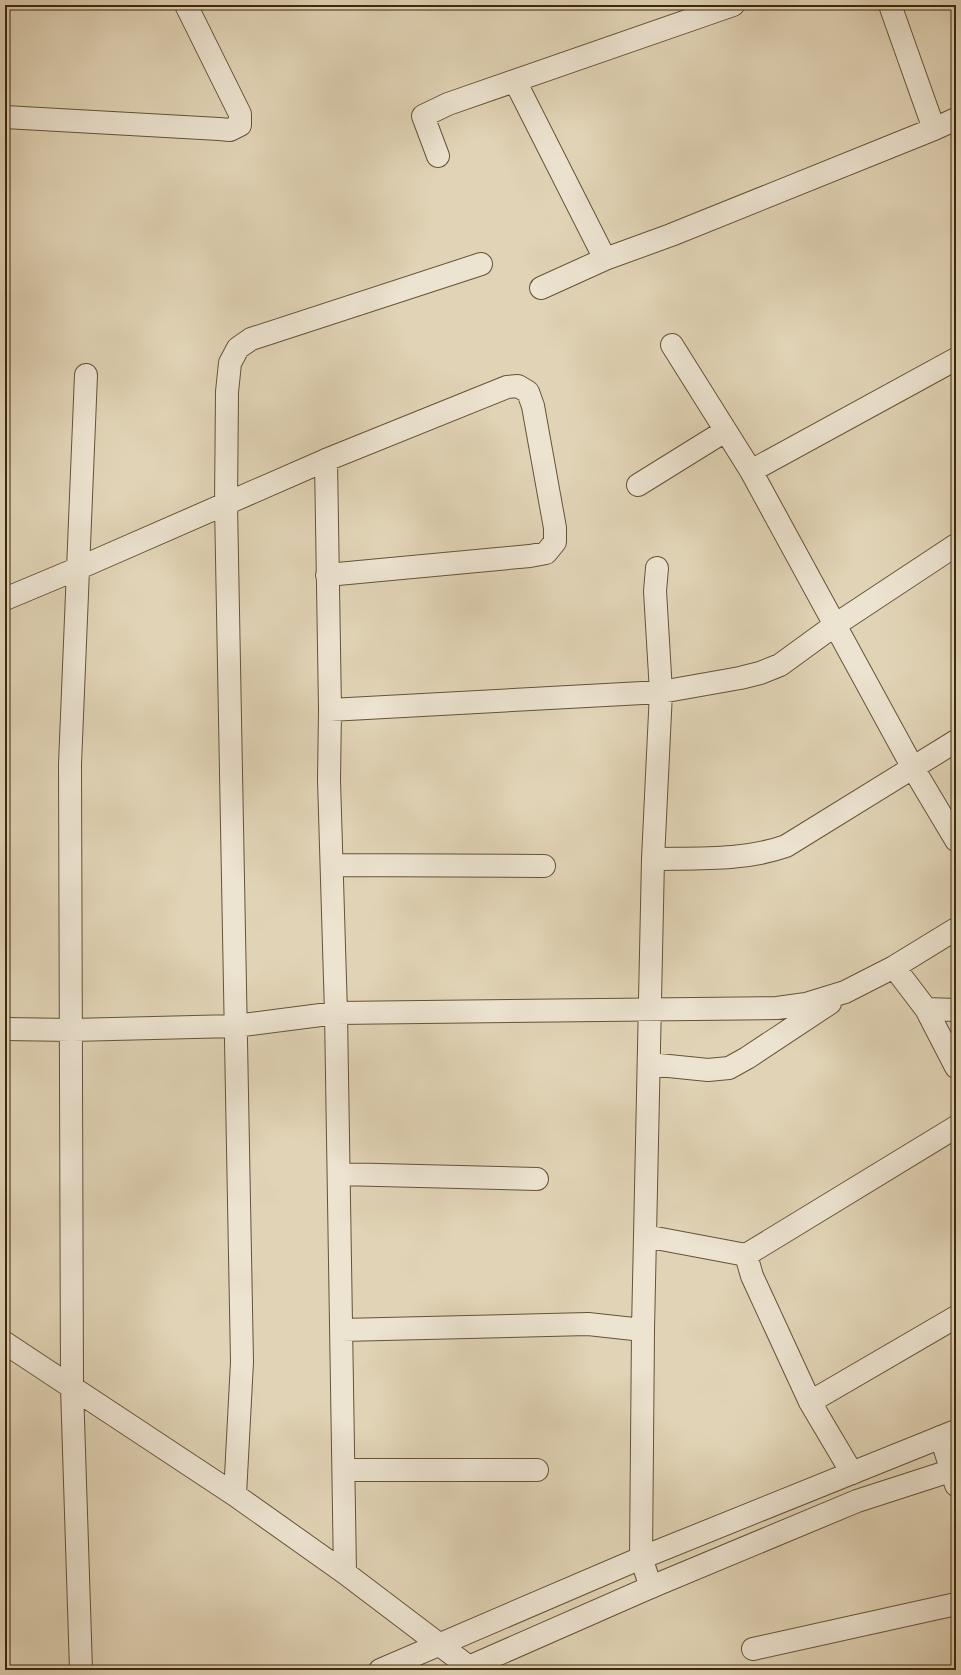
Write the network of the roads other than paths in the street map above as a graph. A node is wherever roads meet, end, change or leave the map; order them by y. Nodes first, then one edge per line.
1 (186, 5) edge
2 (733, 5) edge
3 (890, 5) edge
4 (515, 81) junction
5 (5, 117) edge
6 (956, 119) edge
7 (934, 129) junction
8 (438, 156) dead end
9 (605, 259) junction
10 (481, 264) dead end
11 (541, 288) dead end
12 (672, 346) dead end
13 (956, 359) edge
14 (86, 376) dead end
15 (725, 431) junction
16 (326, 460) junction
17 (751, 471) junction
18 (638, 485) dead end
19 (226, 504) junction
20 (956, 545) edge
21 (79, 568) junction
22 (657, 568) dead end
23 (327, 575) junction
24 (5, 599) edge
25 (834, 624) junction
26 (661, 692) junction
27 (330, 710) junction
28 (956, 741) edge
29 (913, 768) junction
30 (956, 840) edge
31 (653, 859) junction
32 (332, 865) junction
33 (544, 866) dead end
34 (956, 929) edge
35 (894, 967) junction
36 (845, 992) junction
37 (926, 1009) junction
38 (650, 1010) junction
39 (956, 1010) edge
40 (336, 1013) junction
41 (235, 1026) junction
42 (5, 1029) edge
43 (72, 1030) junction
44 (649, 1064) junction
45 (956, 1067) edge
46 (956, 1127) edge
47 (339, 1174) junction
48 (537, 1179) dead end
49 (645, 1236) junction
50 (746, 1255) junction
51 (956, 1317) edge
52 (342, 1330) junction
53 (643, 1330) junction
54 (5, 1343) edge
55 (72, 1388) junction
56 (810, 1402) junction
57 (949, 1434) edge
58 (344, 1470) junction
59 (537, 1470) dead end
60 (852, 1473) junction
61 (955, 1475) edge
62 (235, 1495) junction
63 (641, 1558) junction
64 (344, 1573) junction
65 (651, 1587) junction
66 (956, 1604) edge
67 (440, 1644) junction
68 (752, 1649) dead end
69 (466, 1668) edge
70 (81, 1670) edge
71 (380, 1670) edge

1 - 5 street
2 - 4 street
3 - 7 street
4 - 8 street
4 - 9 street
6 - 7 street
7 - 9 street
9 - 11 street
10 - 19 street
12 - 15 street
13 - 17 street
14 - 21 street
15 - 17 street
15 - 18 street
16 - 19 street
16 - 23 street
16 - 23 street
17 - 25 street
19 - 21 street
19 - 41 street
20 - 25 street
21 - 24 street
21 - 43 street
22 - 26 street
23 - 27 street
25 - 26 street
25 - 29 street
26 - 27 street
26 - 31 street
27 - 32 street
28 - 29 street
29 - 30 street
29 - 31 street
31 - 38 street
32 - 33 street
32 - 40 street
34 - 35 street
35 - 36 street
35 - 37 street
36 - 38 street
36 - 44 street
37 - 39 street
37 - 45 street
38 - 40 street
38 - 44 street
40 - 41 street
40 - 47 street
41 - 43 street
41 - 62 street
42 - 43 street
43 - 55 street
44 - 49 street
46 - 50 street
47 - 48 street
47 - 52 street
49 - 50 street
49 - 53 street
50 - 56 street
51 - 56 street
52 - 53 street
52 - 58 street
53 - 63 street
54 - 55 street
55 - 62 street
55 - 70 street
56 - 60 street
57 - 60 street
57 - 61 street
58 - 59 street
58 - 64 street
60 - 63 street
61 - 65 street
62 - 64 street
63 - 65 street
63 - 67 street
64 - 67 street
65 - 69 street
66 - 68 street
67 - 69 street
67 - 71 street

